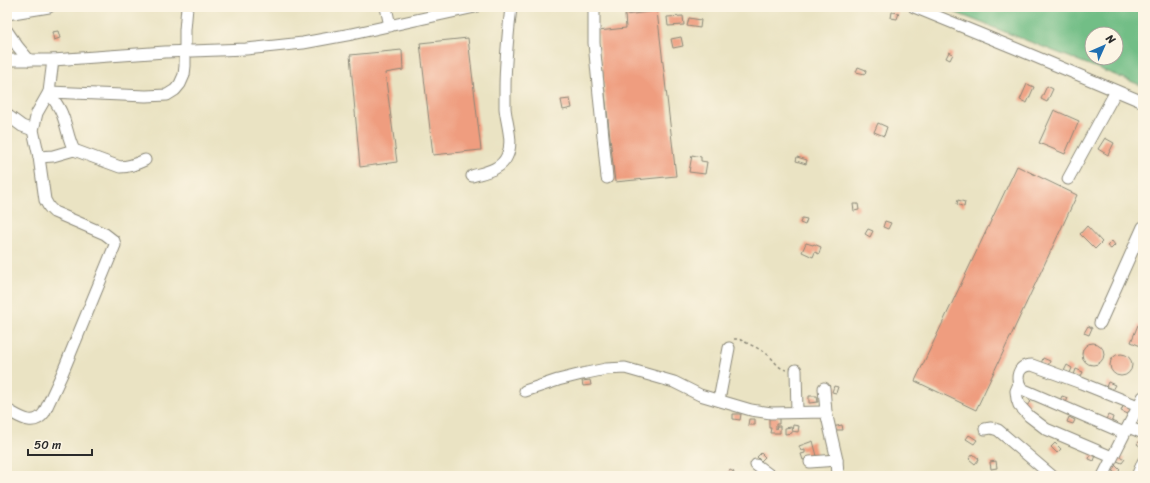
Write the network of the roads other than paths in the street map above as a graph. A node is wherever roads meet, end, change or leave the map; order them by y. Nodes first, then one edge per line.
1 (48, 7) edge
2 (187, 7) edge
3 (386, 7) edge
4 (475, 7) edge
5 (511, 7) edge
6 (594, 7) edge
7 (914, 7) edge
8 (7, 14) edge
9 (390, 26) junction
10 (7, 31) edge
11 (185, 51) junction
12 (7, 60) edge
13 (29, 60) junction
14 (53, 60) junction
15 (1116, 91) junction
16 (49, 92) junction
17 (1143, 102) edge
18 (7, 115) edge
19 (33, 130) junction
20 (74, 150) junction
21 (39, 157) junction
22 (145, 160) dead end
23 (472, 176) dead end
24 (607, 178) dead end
25 (1068, 179) dead end
26 (1143, 227) edge
27 (1100, 324) dead end
28 (729, 348) road end
29 (796, 370) road end
30 (1019, 384) junction
31 (824, 388) dead end
32 (525, 391) dead end
33 (720, 400) junction
34 (1141, 401) edge
35 (7, 410) edge
36 (797, 412) junction
37 (826, 412) junction
38 (984, 429) dead end
39 (1126, 430) junction
40 (1143, 434) edge
41 (1112, 457) junction
42 (837, 460) junction
43 (810, 462) dead end
44 (1143, 462) edge
45 (756, 465) dead end
46 (771, 476) edge
47 (838, 476) edge
48 (1052, 476) edge
49 (1103, 476) edge
50 (1137, 476) edge

1 - 8 street
2 - 11 street
3 - 9 street
4 - 9 street
5 - 23 street
6 - 24 street
7 - 15 street
9 - 11 street
10 - 13 street
11 - 14 street
11 - 16 street
12 - 13 street
13 - 14 street
14 - 16 street
15 - 17 street
15 - 25 street
16 - 19 street
16 - 20 street
18 - 19 street
19 - 21 street
20 - 21 street
20 - 22 street
21 - 35 street
26 - 27 street
28 - 33 street
29 - 36 street
30 - 34 street
30 - 39 street
30 - 41 street
31 - 37 street
32 - 33 street
33 - 36 street
34 - 39 street
36 - 37 street
37 - 42 street
38 - 48 street
39 - 40 street
39 - 41 street
41 - 49 street
42 - 43 street
42 - 47 street
44 - 50 street
45 - 46 street

